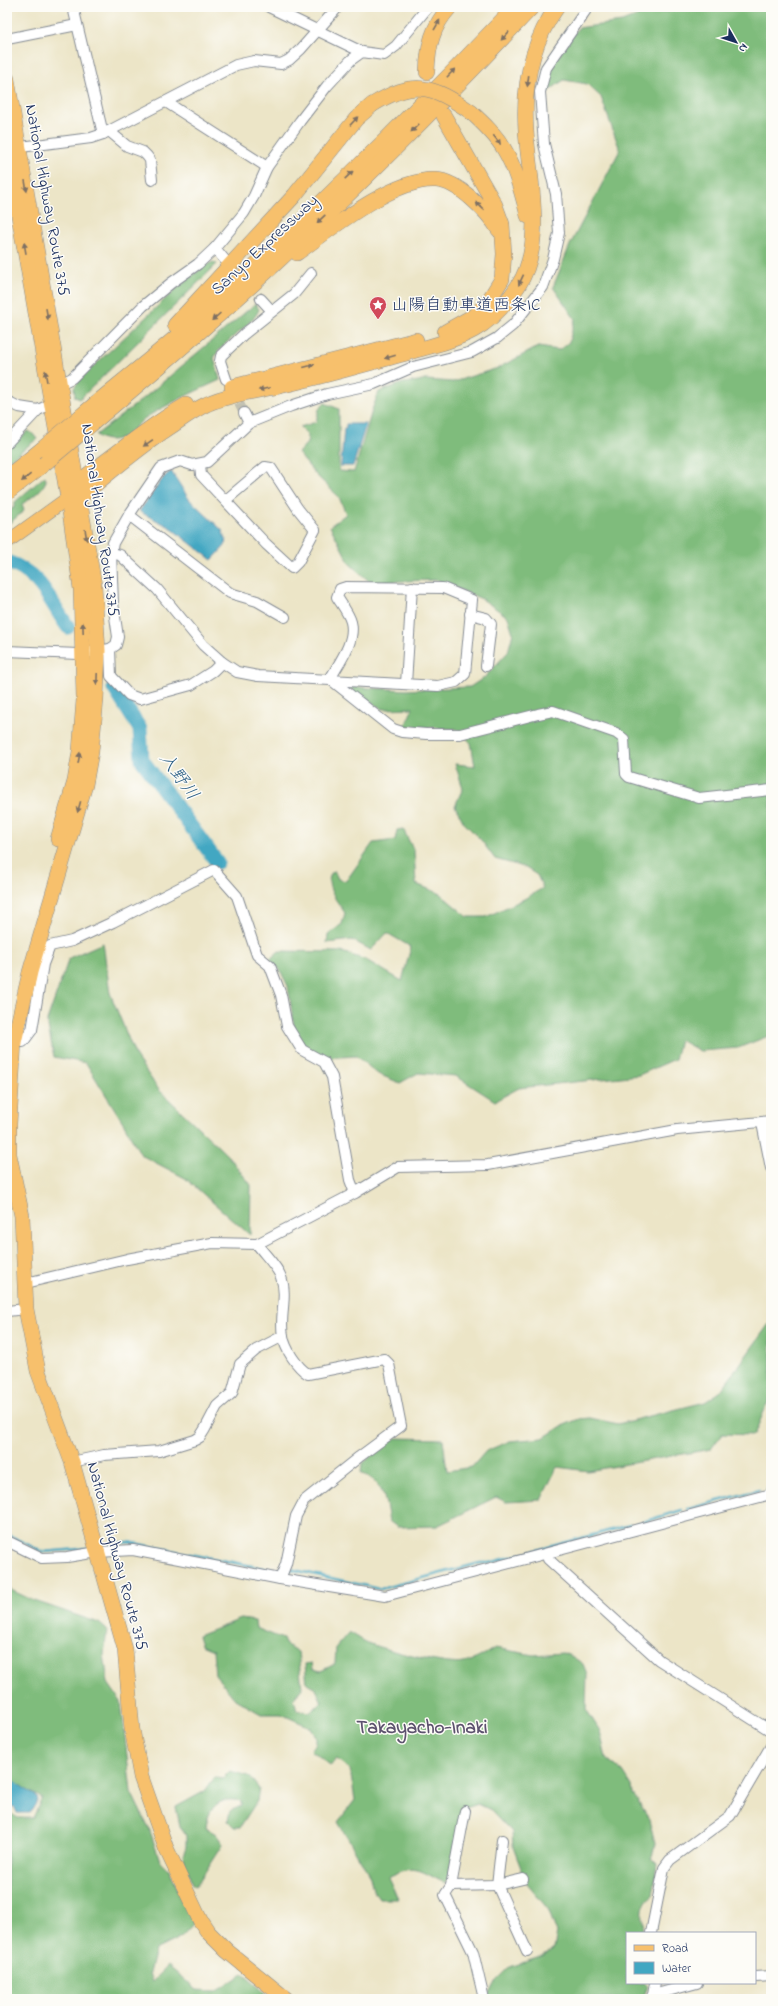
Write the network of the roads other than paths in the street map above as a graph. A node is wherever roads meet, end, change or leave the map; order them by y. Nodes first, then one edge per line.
1 (73, 7) edge
2 (269, 7) edge
3 (338, 7) edge
4 (428, 7) edge
5 (450, 7) edge
6 (515, 7) edge
7 (532, 7) edge
8 (557, 7) edge
9 (588, 7) edge
10 (77, 26) junction
11 (318, 31) junction
12 (7, 39) edge
13 (362, 52) junction
14 (427, 72) dead end
15 (7, 79) edge
16 (166, 102) junction
17 (444, 116) dead end
18 (106, 133) junction
19 (10, 148) edge
20 (266, 167) junction
21 (152, 180) dead end
22 (504, 237) junction
23 (532, 242) junction
24 (215, 248) junction
25 (224, 259) tunnel mouth
26 (311, 273) dead end
27 (238, 297) junction
28 (261, 299) tunnel mouth
29 (271, 310) junction
30 (226, 379) tunnel mouth
31 (60, 384) junction
32 (7, 401) edge
33 (44, 407) junction
34 (244, 412) tunnel mouth
35 (84, 422) junction
36 (249, 423) junction
37 (7, 443) edge
38 (200, 465) junction
39 (7, 477) edge
40 (7, 493) edge
41 (75, 493) junction
42 (226, 500) junction
43 (129, 515) junction
44 (7, 542) edge
45 (111, 553) junction
46 (412, 587) junction
47 (470, 614) junction
48 (285, 617) dead end
49 (7, 651) edge
50 (97, 651) junction
51 (222, 662) junction
52 (486, 666) dead end
53 (330, 679) junction
54 (406, 684) junction
55 (771, 790) edge
56 (7, 1025) edge
57 (10, 1042) edge
58 (767, 1122) edge
59 (8, 1149) edge
60 (771, 1168) edge
61 (355, 1193) junction
62 (257, 1244) junction
63 (26, 1283) junction
64 (26, 1309) junction
65 (7, 1311) edge
66 (283, 1336) junction
67 (72, 1462) junction
68 (771, 1494) edge
69 (7, 1541) edge
70 (98, 1552) junction
71 (547, 1554) junction
72 (280, 1579) junction
73 (771, 1731) edge
74 (771, 1746) edge
75 (465, 1811) dead end
76 (502, 1840) dead end
77 (523, 1879) dead end
78 (497, 1885) junction
79 (451, 1886) junction
80 (651, 1932) edge
81 (527, 1951) dead end
82 (771, 1976) edge
83 (756, 1977) edge
84 (655, 1984) edge
85 (694, 1984) edge
86 (652, 1997) edge
87 (286, 1999) edge
88 (484, 1999) edge

1 - 10 street
2 - 11 street
3 - 11 street
4 - 13 street
14 -> 5 highway
35 -> 6 highway, Sanyo Expressway
7 -> 27 highway, Sanyo Expressway
8 -> 23 highway
9 - 36 street
10 - 12 street
10 - 18 street
11 - 13 street
11 - 16 street
13 - 20 street
15 - 19 highway, National Highway Route 375
16 - 18 street
16 - 20 street
17 - 22 highway
18 - 19 street
18 - 21 street
19 -> 31 highway, National Highway Route 375
33 -> 19 highway, National Highway Route 375
20 - 24 street
22 -> 27 highway
41 -> 22 highway
35 -> 23 highway, bridge
23 -> 41 highway
24 - 25 street
24 - 31 street
26 - 29 street
27 -> 35 highway, Sanyo Expressway
28 - 29 street
29 - 30 street
31 - 41 highway, National Highway Route 375
32 - 33 street
33 - 37 street
33 - 41 highway, National Highway Route 375
34 - 36 street
35 - 39 highway, Sanyo Expressway, bridge
35 -> 40 highway, Sanyo Expressway, bridge
36 - 38 street
38 - 42 street
38 - 43 street
41 - 44 main road
41 - 50 highway, National Highway Route 375
42 - 42 street
43 - 45 street
43 - 48 street
45 - 50 street
45 - 51 street
46 - 47 street
46 - 53 street
46 - 54 street
47 - 52 street
47 - 54 street
49 - 50 street
50 - 51 street
56 -> 50 highway, National Highway Route 375
50 -> 57 highway, National Highway Route 375
51 - 53 street
53 - 54 street
53 - 55 street
57 - 59 highway, National Highway Route 375
57 - 61 street
58 - 60 street
58 - 61 street
59 - 63 highway, National Highway Route 375
61 - 62 street
62 - 63 street
62 - 66 street
63 - 64 highway, National Highway Route 375
64 - 65 street
64 - 67 highway, National Highway Route 375
66 - 67 street
66 - 72 street
67 - 70 highway, National Highway Route 375
68 - 71 street
69 - 70 street
70 - 72 street
70 - 87 highway, National Highway Route 375
71 - 72 street
71 - 73 street
74 - 80 street
75 - 79 street
76 - 78 street
77 - 78 street
78 - 79 street
78 - 81 street
79 - 88 street
82 - 83 street
84 - 86 street
85 - 86 street

